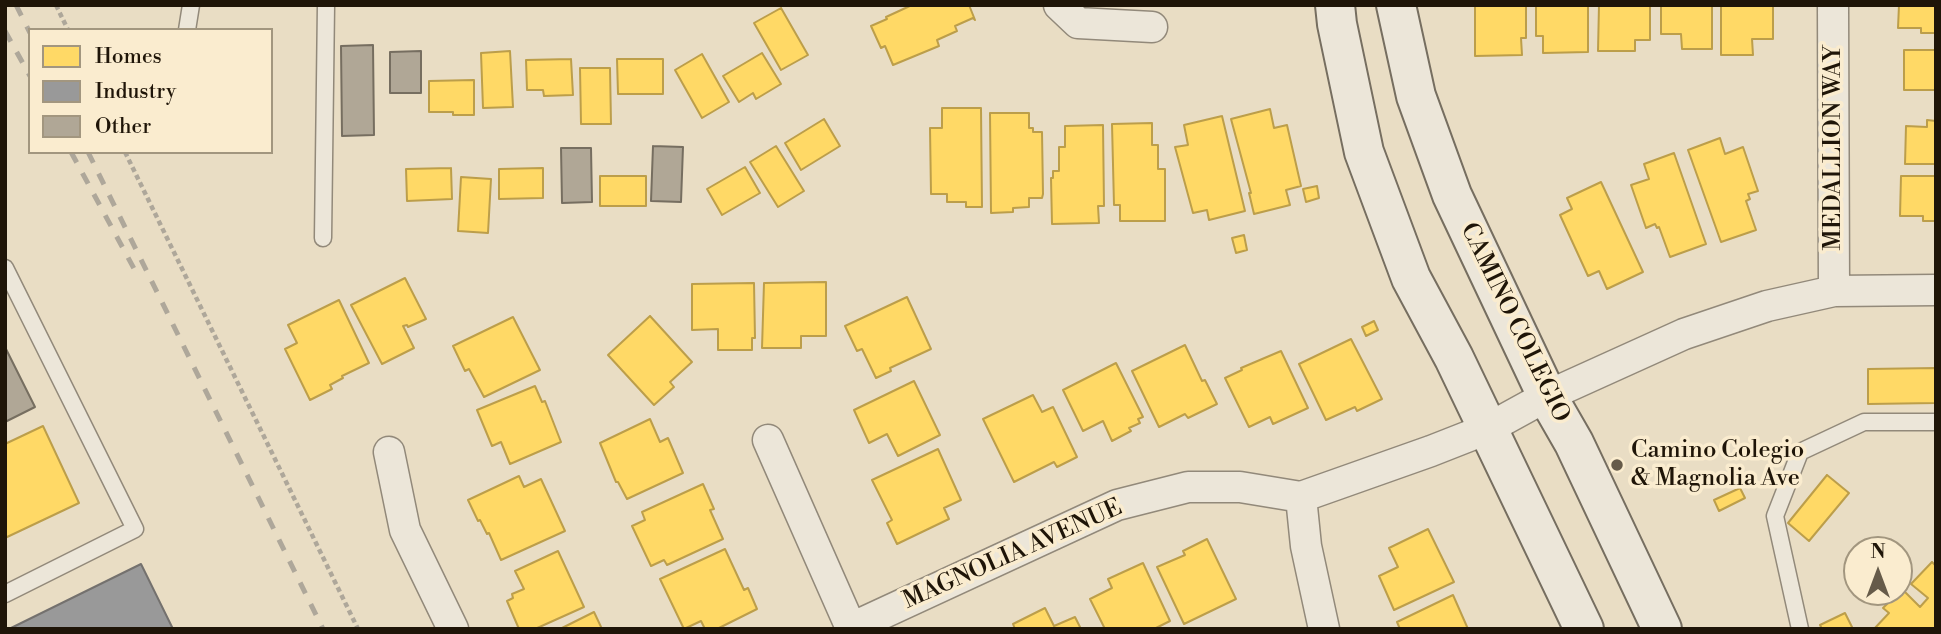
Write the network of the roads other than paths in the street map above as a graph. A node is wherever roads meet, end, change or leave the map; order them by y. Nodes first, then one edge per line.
1 (191, 5) edge
2 (326, 5) edge
3 (1059, 5) edge
4 (1335, 5) edge
5 (1396, 5) edge
6 (1833, 5) edge
7 (1152, 27) dead end
8 (187, 28) edge
9 (323, 238) dead end
10 (5, 268) edge
11 (1936, 290) edge
12 (1834, 291) junction
13 (1547, 396) junction
14 (1936, 422) edge
15 (1487, 429) junction
16 (768, 440) dead end
17 (389, 452) dead end
18 (1301, 497) junction
19 (5, 594) edge
20 (850, 628) edge
21 (453, 629) edge
22 (1324, 629) edge
23 (1584, 629) edge
24 (1662, 629) edge
25 (1800, 629) edge

1 - 8 lane
2 - 9 lane
3 - 7 street
4 - 15 street
5 - 13 street, CAMINO COLEGIO
6 - 12 street, MEDALLION WAY
10 - 19 lane
11 - 12 street, MAGNOLIA AVENUE
12 - 13 street, MAGNOLIA AVENUE
13 - 15 street, MAGNOLIA AVENUE
13 - 24 street, CAMINO COLEGIO
14 - 25 lane
15 - 18 street, MAGNOLIA AVENUE
15 - 23 street
16 - 20 street
17 - 21 street
18 - 20 street, MAGNOLIA AVENUE
18 - 22 street

